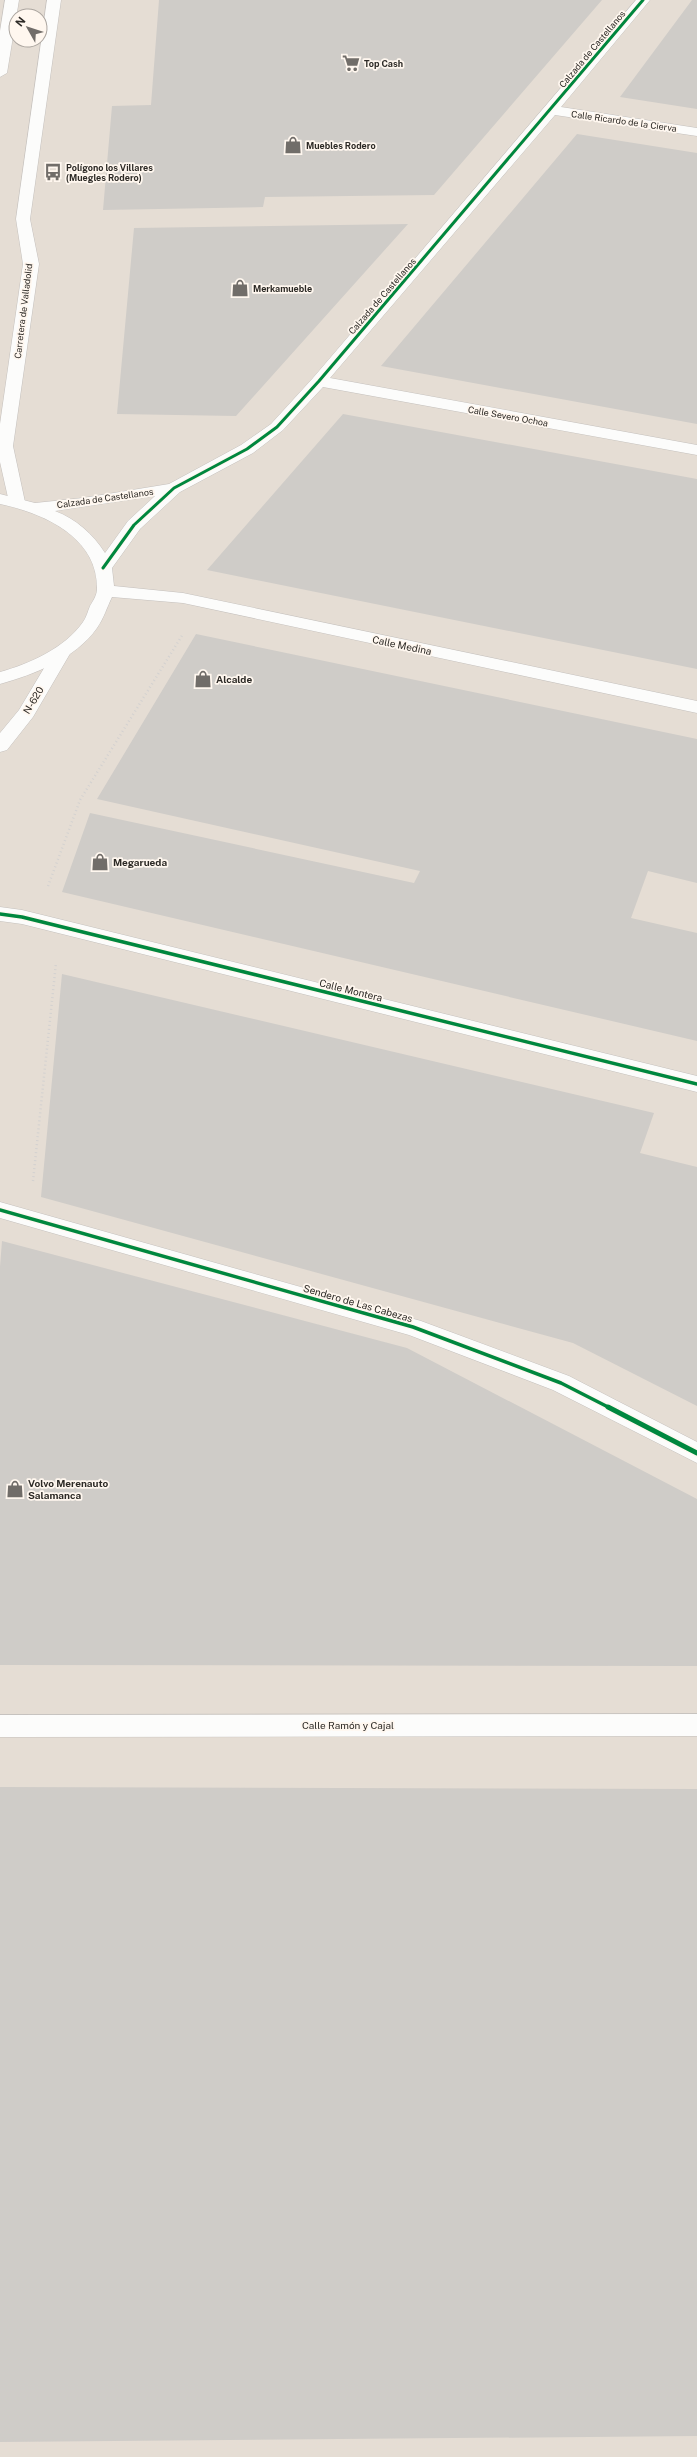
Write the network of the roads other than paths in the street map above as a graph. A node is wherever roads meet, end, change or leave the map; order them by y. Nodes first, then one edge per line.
1 (12, 0) edge
2 (54, 0) edge
3 (643, 0) edge
4 (0, 73) edge
5 (551, 110) junction
6 (697, 132) edge
7 (319, 381) junction
8 (697, 450) edge
9 (174, 488) junction
10 (0, 499) edge
11 (17, 502) junction
12 (35, 507) junction
13 (103, 568) junction
14 (106, 591) junction
15 (62, 652) junction
16 (0, 678) edge
17 (697, 707) edge
18 (0, 746) edge
19 (0, 914) edge
20 (697, 1084) edge
21 (0, 1210) edge
22 (697, 1453) edge
23 (697, 1725) edge
24 (0, 1726) edge

1 - 4 main road
2 - 11 main road, Carretera de Valladolid
3 - 5 main road, Calzada de Castellanos
5 - 6 main road, Calle Ricardo de la Cierva
5 - 7 main road, Calzada de Castellanos
7 - 8 main road, Calle Severo Ochoa
7 - 9 main road, Calzada de Castellanos
9 - 12 main road, Calzada de Castellanos
9 - 13 main road, Calzada de Castellanos
10 - 11 main road
11 - 12 main road
12 - 13 main road
13 - 14 main road
14 - 15 main road
14 - 17 main road, Calle Medina
15 - 16 main road
15 - 18 main road, N-620
19 - 20 main road, Calle Montera
21 - 22 main road, Sendero de Las Cabezas
23 - 24 main road, Calle Ramón y Cajal

